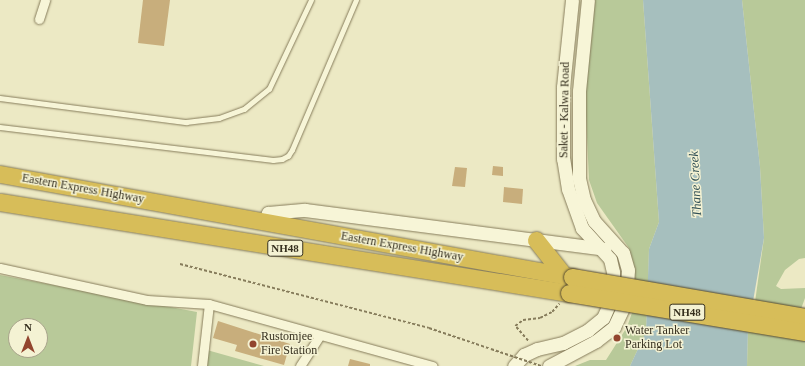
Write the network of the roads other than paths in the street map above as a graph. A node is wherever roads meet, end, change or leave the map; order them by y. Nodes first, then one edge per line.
1 (45, 0) edge
2 (312, 0) edge
3 (356, 0) edge
4 (572, 0) edge
5 (588, 0) edge
6 (39, 19) dead end
7 (0, 98) edge
8 (0, 127) edge
9 (0, 174) edge
10 (0, 202) edge
11 (579, 202) junction
12 (264, 222) junction
13 (536, 240) junction
14 (616, 243) junction
15 (603, 249) junction
16 (0, 268) edge
17 (567, 284) junction
18 (209, 304) junction
19 (805, 317) edge
20 (805, 332) edge
21 (319, 337) junction
22 (202, 366) edge
23 (300, 366) edge
24 (433, 366) edge
25 (514, 366) edge
26 (549, 366) edge

1 - 6 street
2 - 7 lane
3 - 8 lane
4 - 11 main road, Saket - Kalwa Road
5 - 11 main road, Saket - Kalwa Road
9 - 12 highway, Eastern Express Highway / NH48
10 - 17 highway, Eastern Express Highway / NH48
11 - 14 main road, Saket - Kalwa Road
11 - 15 main road, Saket - Kalwa Road
12 - 13 main road
12 - 17 highway, Eastern Express Highway / NH48
13 - 15 main road
13 - 17 highway
14 - 15 main road
14 - 26 main road, Saket - Kalwa Road
15 - 25 main road, Saket - Kalwa Road
16 - 18 street
17 - 19 highway, Eastern Express Highway / NH48, bridge
17 - 20 highway, Eastern Express Highway / NH48, bridge
18 - 21 street
18 - 22 street
21 - 23 street
21 - 24 street

